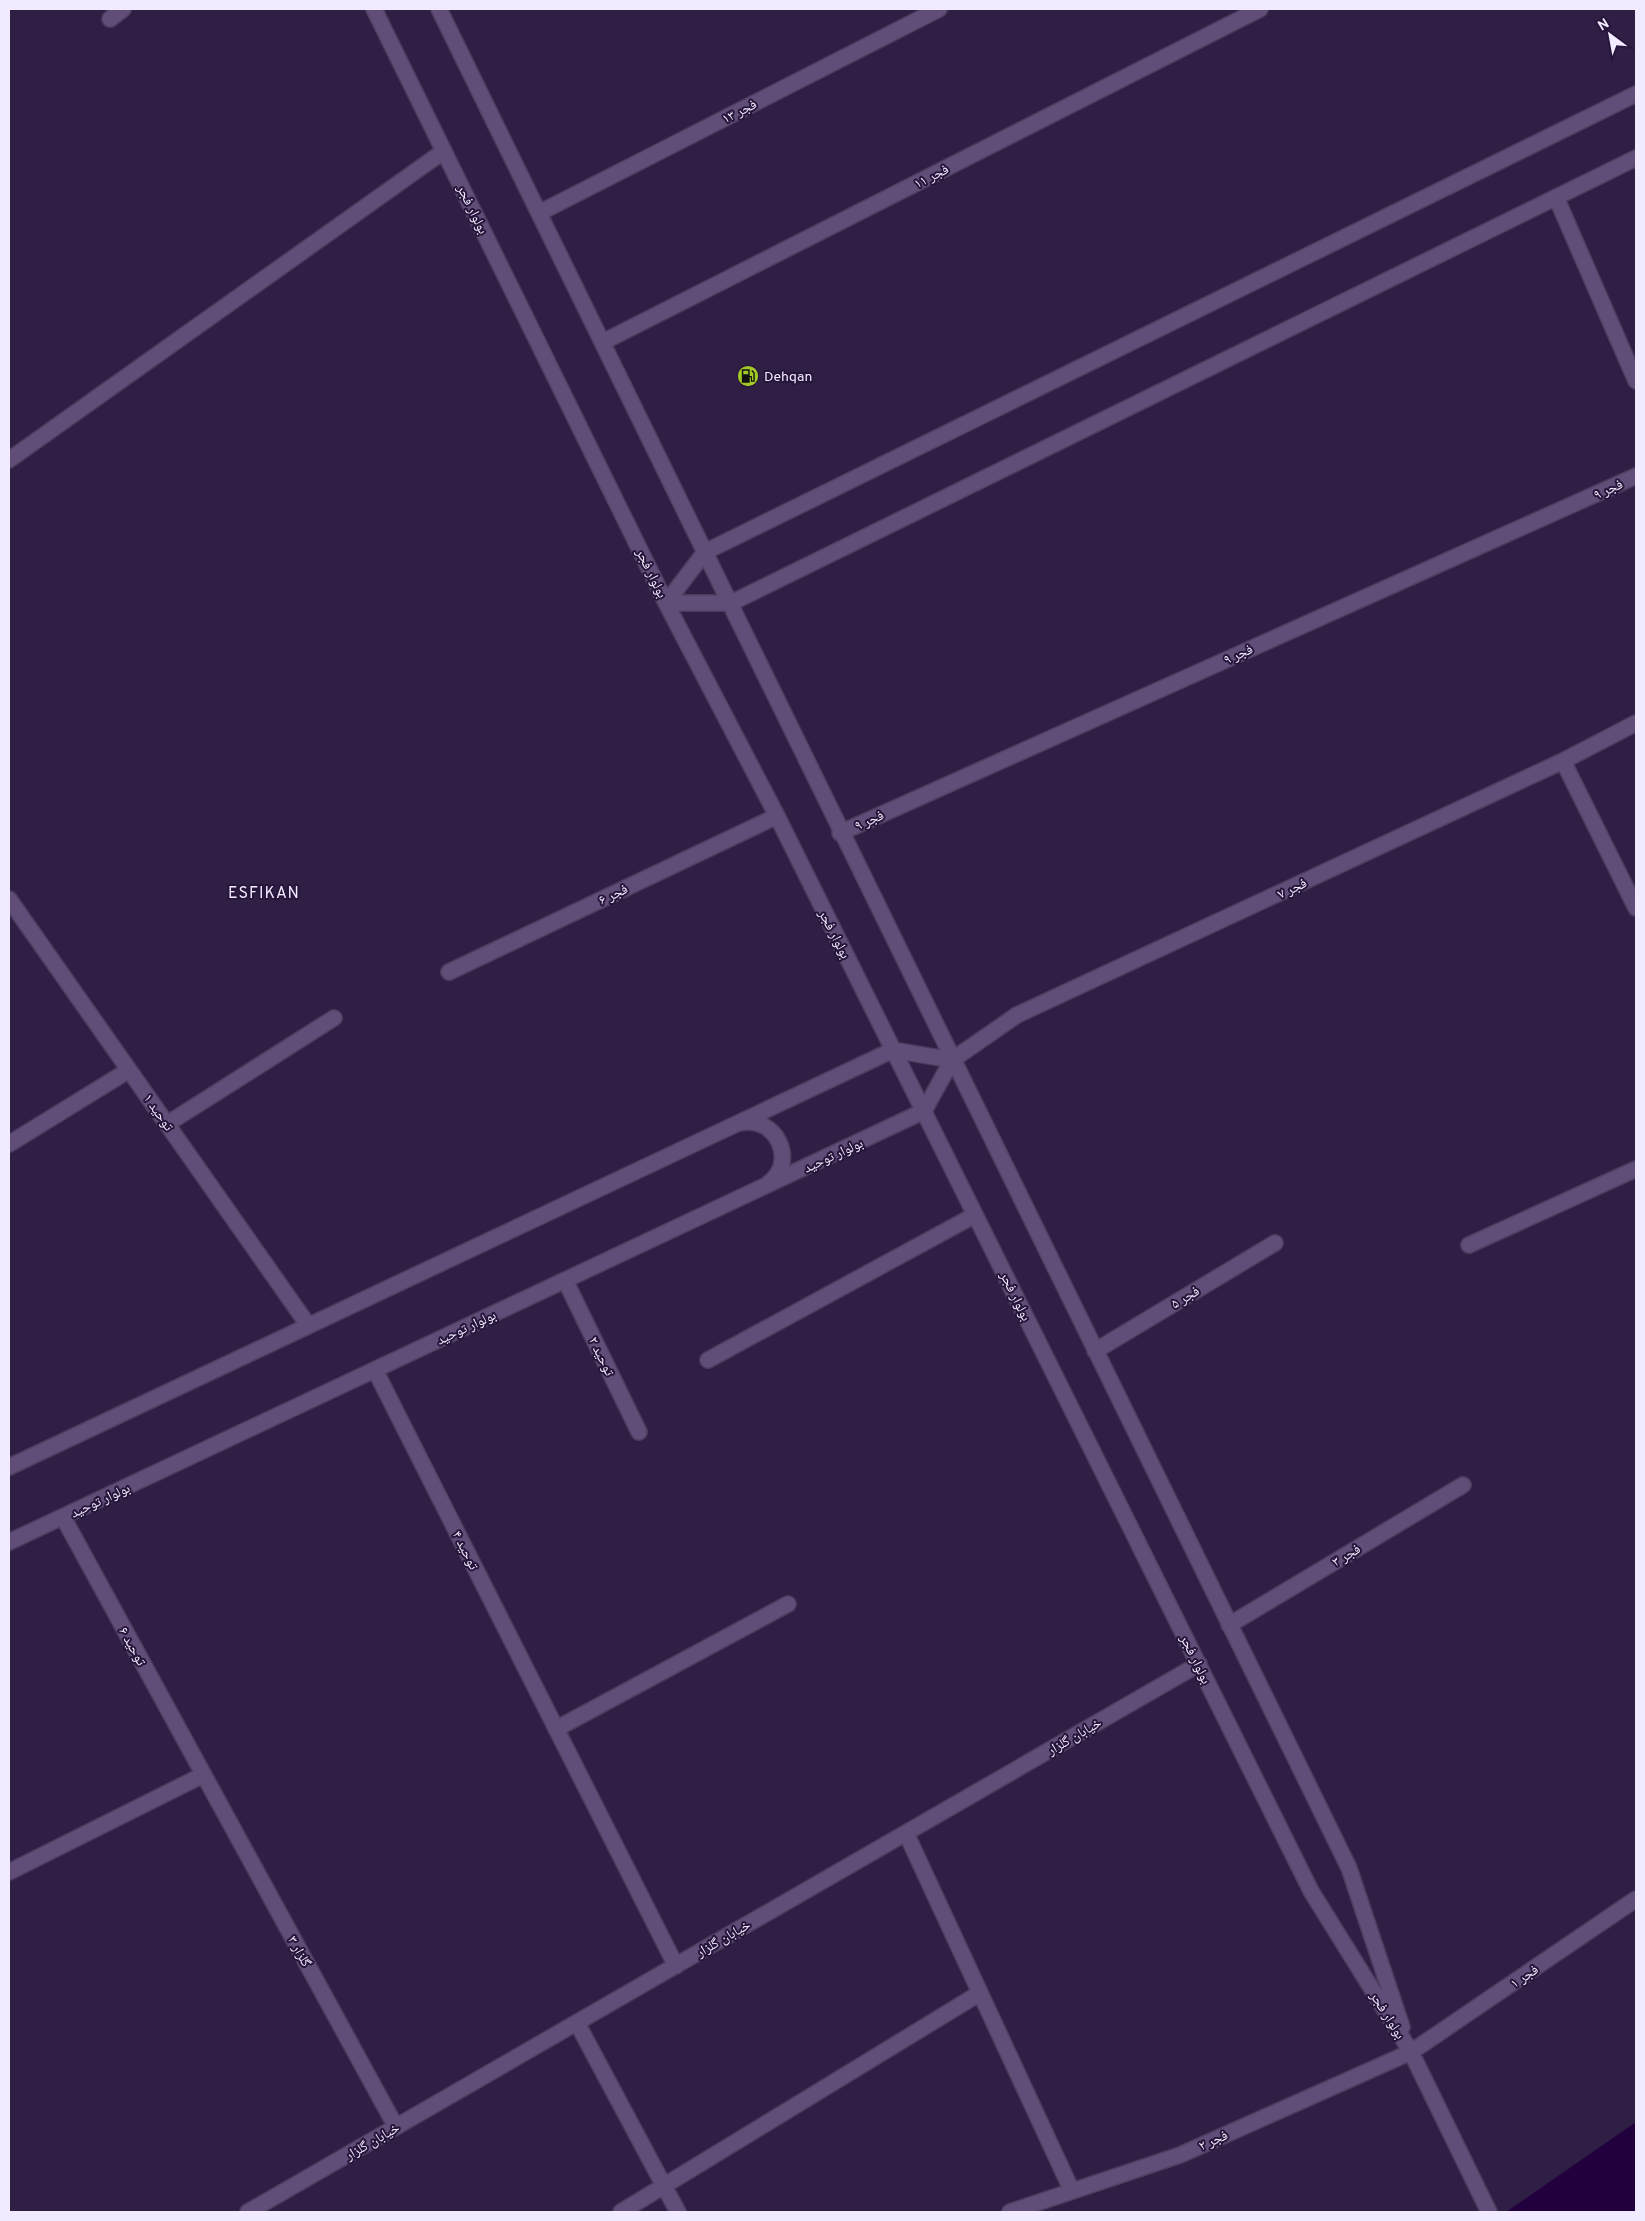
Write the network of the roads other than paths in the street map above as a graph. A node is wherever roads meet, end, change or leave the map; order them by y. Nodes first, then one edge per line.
1 (123, 9) edge
2 (374, 9) edge
3 (438, 9) edge
4 (939, 9) edge
5 (1260, 9) edge
6 (110, 19) dead end
7 (1636, 94) edge
8 (444, 151) junction
9 (1636, 158) edge
10 (1556, 197) junction
11 (539, 213) junction
12 (602, 342) junction
13 (1636, 381) edge
14 (9, 460) edge
15 (1636, 476) edge
16 (705, 552) junction
17 (666, 603) junction
18 (731, 603) junction
19 (1636, 723) edge
20 (1564, 761) junction
21 (777, 816) junction
22 (840, 833) junction
23 (9, 899) edge
24 (1636, 908) edge
25 (449, 972) dead end
26 (334, 1018) dead end
27 (893, 1050) junction
28 (952, 1060) junction
29 (129, 1070) junction
30 (924, 1111) junction
31 (167, 1124) junction
32 (734, 1125) junction
33 (9, 1144) edge
34 (1636, 1169) edge
35 (764, 1187) junction
36 (975, 1215) junction
37 (1275, 1243) dead end
38 (1470, 1245) dead end
39 (565, 1280) junction
40 (308, 1325) junction
41 (1095, 1351) junction
42 (708, 1360) dead end
43 (375, 1370) junction
44 (639, 1432) dead end
45 (9, 1467) edge
46 (1463, 1485) dead end
47 (63, 1517) junction
48 (9, 1542) edge
49 (788, 1604) dead end
50 (1229, 1625) junction
51 (1199, 1664) junction
52 (556, 1729) junction
53 (204, 1775) junction
54 (906, 1833) junction
55 (9, 1872) edge
56 (1636, 1899) edge
57 (676, 1966) junction
58 (980, 1993) junction
59 (577, 2023) junction
60 (1411, 2052) junction
61 (396, 2127) junction
62 (664, 2186) junction
63 (1072, 2191) junction
64 (248, 2212) edge
65 (622, 2212) edge
66 (678, 2212) edge
67 (1010, 2212) edge
68 (1489, 2212) edge

1 - 6 street
2 - 8 street, بولوار فجر
3 - 11 street, بولوار فجر
4 - 11 street, فجر ۱۳
5 - 12 street, فجر ۱۱
7 - 16 street
8 - 14 street
8 - 17 street, بولوار فجر
9 - 10 street
10 - 13 street
10 - 18 street
11 - 12 street, بولوار فجر
12 - 16 street, بولوار فجر
15 - 22 street, فجر ۹
16 - 17 street
16 - 18 street, بولوار فجر
17 - 18 street
17 - 21 street, بولوار فجر
18 - 22 street, بولوار فجر
19 - 20 street, فجر ۷
20 - 24 street
20 - 28 street, فجر ۷
21 - 25 street, فجر ۶
21 - 27 street, بولوار فجر
22 - 28 street, بولوار فجر
23 - 29 street, توحید ۱
26 - 31 street
27 - 28 street
27 - 30 street, بولوار فجر
27 - 32 street
28 - 30 street
28 - 41 street, بولوار فجر
29 - 31 street, توحید ۱
29 - 33 street
30 - 35 street, بولوار توحید
30 - 36 street, بولوار فجر
31 - 40 street, توحید ۱
32 - 35 street
32 - 40 street
34 - 38 street
35 - 39 street, بولوار توحید
36 - 42 street
36 - 51 street, بولوار فجر
37 - 41 street, فجر ۵
39 - 43 street, بولوار توحید
39 - 44 street, توحید ۲
40 - 45 street
41 - 50 street, بولوار فجر
43 - 47 street, بولوار توحید
43 - 52 street, توحید ۴
46 - 50 street, فجر ۳
47 - 48 street, بولوار توحید
47 - 53 street, توحید ۶
49 - 52 street
50 - 60 street, بولوار فجر
51 - 54 street, خیابان گلزار
51 - 60 street, بولوار فجر
52 - 57 street, توحید ۴
53 - 55 street
53 - 61 street, گلزار ۳
54 - 57 street, خیابان گلزار
54 - 58 street
56 - 60 street, فجر ۱
57 - 59 street, خیابان گلزار
58 - 62 street
58 - 63 street
59 - 61 street, خیابان گلزار
59 - 62 street
60 - 63 street, فجر ۲
60 - 68 street
61 - 64 street, خیابان گلزار
62 - 65 street
62 - 66 street
63 - 67 street, فجر ۲

